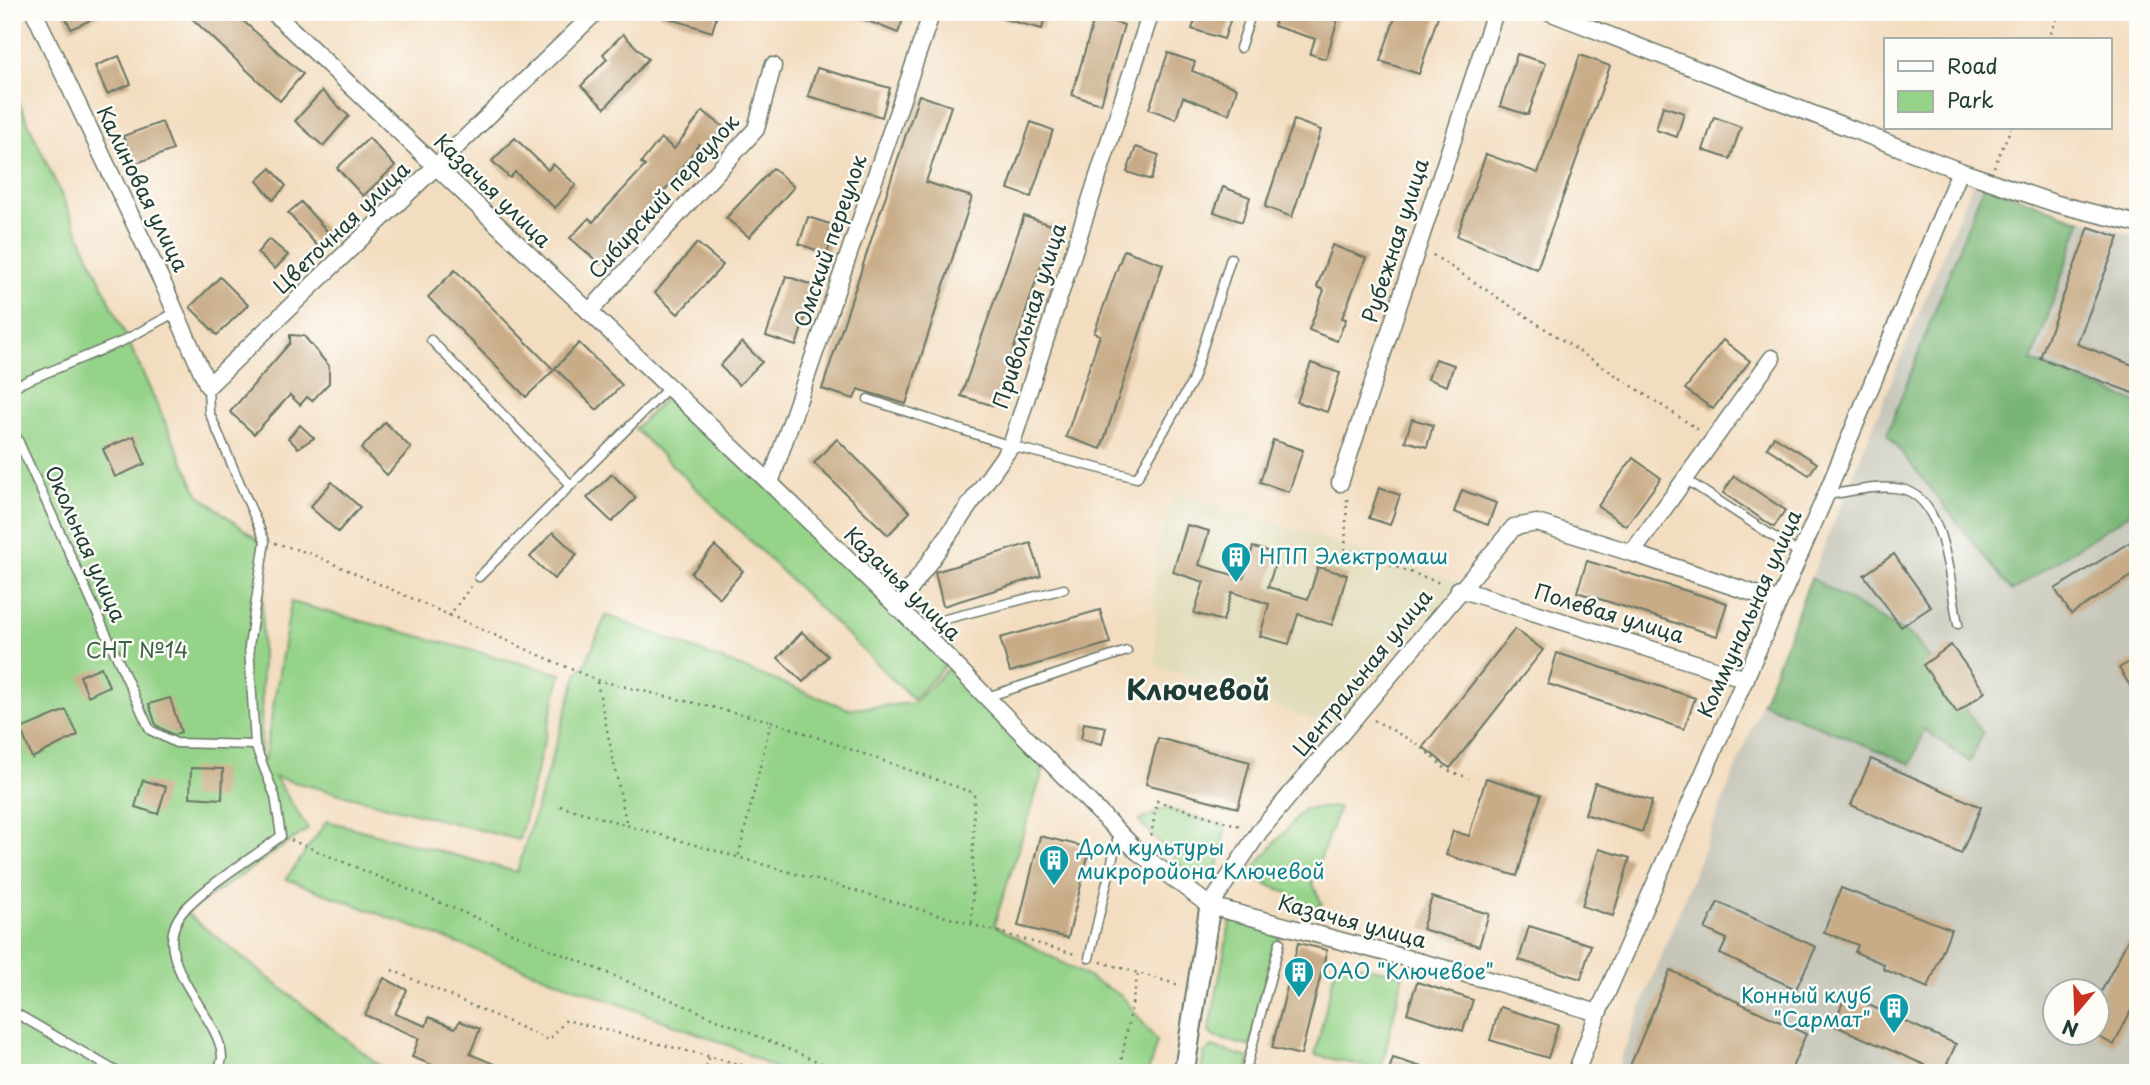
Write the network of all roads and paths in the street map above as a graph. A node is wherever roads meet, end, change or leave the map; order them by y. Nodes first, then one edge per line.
1 (34, 12) edge
2 (273, 12) edge
3 (596, 12) edge
4 (932, 12) edge
5 (1152, 12) edge
6 (1252, 12) edge
7 (1495, 12) edge
8 (1549, 12) edge
9 (2060, 12) edge
10 (2049, 38) edge
11 (1240, 48) dead end
12 (773, 66) dead end
13 (2010, 130) edge
14 (436, 167) junction
15 (1960, 171) junction
16 (1988, 180) junction
17 (2138, 224) edge
18 (1417, 244) junction
19 (1231, 258) dead end
20 (176, 312) junction
21 (589, 312) junction
22 (431, 340) dead end
23 (1772, 358) dead end
24 (208, 386) junction
25 (12, 387) edge
26 (669, 387) junction
27 (868, 399) dead end
28 (12, 427) edge
29 (1713, 440) junction
30 (1010, 446) junction
31 (1685, 479) junction
32 (770, 483) junction
33 (571, 485) junction
34 (1344, 489) joint
35 (1826, 495) junction
36 (265, 541) junction
37 (1632, 552) junction
38 (1799, 554) junction
39 (479, 577) joint
40 (1064, 589) dead end
41 (1459, 589) junction
42 (1777, 601) junction
43 (897, 608) junction
44 (449, 616) junction
45 (1958, 624) dead end
46 (917, 626) junction
47 (1127, 651) dead end
48 (1746, 679) junction
49 (596, 680) junction
50 (987, 697) junction
51 (1358, 712) junction
52 (771, 721) junction
53 (255, 745) junction
54 (1469, 778) dead end
55 (560, 806) dead end
56 (627, 826) junction
57 (1119, 832) junction
58 (1259, 832) junction
59 (281, 836) junction
60 (1151, 836) dead end
61 (738, 858) junction
62 (1210, 906) junction
63 (972, 925) junction
64 (1280, 942) dead end
65 (1089, 958) junction
66 (392, 970) dead end
67 (1138, 973) junction
68 (1197, 991) junction
69 (12, 1011) edge
70 (1598, 1013) junction
71 (709, 1057) junction
72 (119, 1073) edge
73 (217, 1073) edge
74 (704, 1073) edge
75 (764, 1073) edge
76 (845, 1073) edge
77 (1119, 1073) edge
78 (1184, 1073) edge
79 (1245, 1073) edge
80 (1576, 1073) edge

1 - 20 street, Калиновая улица
2 - 14 street, Казачья улица
3 - 14 street, Цветочная улица
4 - 32 street, Омский переулок
5 - 30 street, Привольная улица
6 - 11 lane
7 - 18 street, Рубежная улица
8 - 15 street
9 - 10 path
12 - 21 street, Сибирский переулок
13 - 16 path
14 - 21 street, Казачья улица
14 - 24 street, Цветочная улица
15 - 16 street
15 - 35 street, Коммунальная улица
16 - 17 street
18 - 29 path
18 - 34 street, Рубежная улица
19 - 30 lane
20 - 24 street, Калиновая улица
20 - 25 lane
21 - 26 street, Казачья улица
22 - 33 lane
23 - 29 street
24 - 36 lane
26 - 32 street, Казачья улица
26 - 33 lane
27 - 30 lane
28 - 53 lane, Окольная улица
29 - 31 street
30 - 43 street, Привольная улица
31 - 37 street
31 - 38 lane
32 - 43 street, Казачья улица
33 - 39 lane
34 - 41 path
35 - 38 street, Коммунальная улица
35 - 45 lane
36 - 44 path
36 - 53 lane
37 - 41 street, Центральная улица
37 - 42 street, Центральная улица
38 - 42 street, Коммунальная улица
39 - 44 path
40 - 46 lane
41 - 48 street, Полевая улица
41 - 51 street, Центральная улица
42 - 48 street, Коммунальная улица
43 - 46 street, Казачья улица
44 - 49 path
46 - 50 street, Казачья улица
47 - 50 lane
48 - 70 street, Коммунальная улица
49 - 52 path
49 - 56 path
50 - 57 street, Казачья улица
51 - 54 path
51 - 58 street, Центральная улица
52 - 61 path
52 - 63 path
53 - 59 lane
55 - 56 path
56 - 61 path
57 - 62 street, Казачья улица
57 - 65 lane
58 - 60 path
58 - 62 street, Центральная улица
59 - 73 lane
59 - 76 path
61 - 63 path
62 - 68 street
62 - 70 street, Казачья улица
63 - 65 path
64 - 79 lane
65 - 67 path
66 - 71 path
67 - 68 path
67 - 77 path
68 - 78 street
69 - 72 lane
70 - 80 street, Коммунальная улица
71 - 74 path
71 - 75 path

